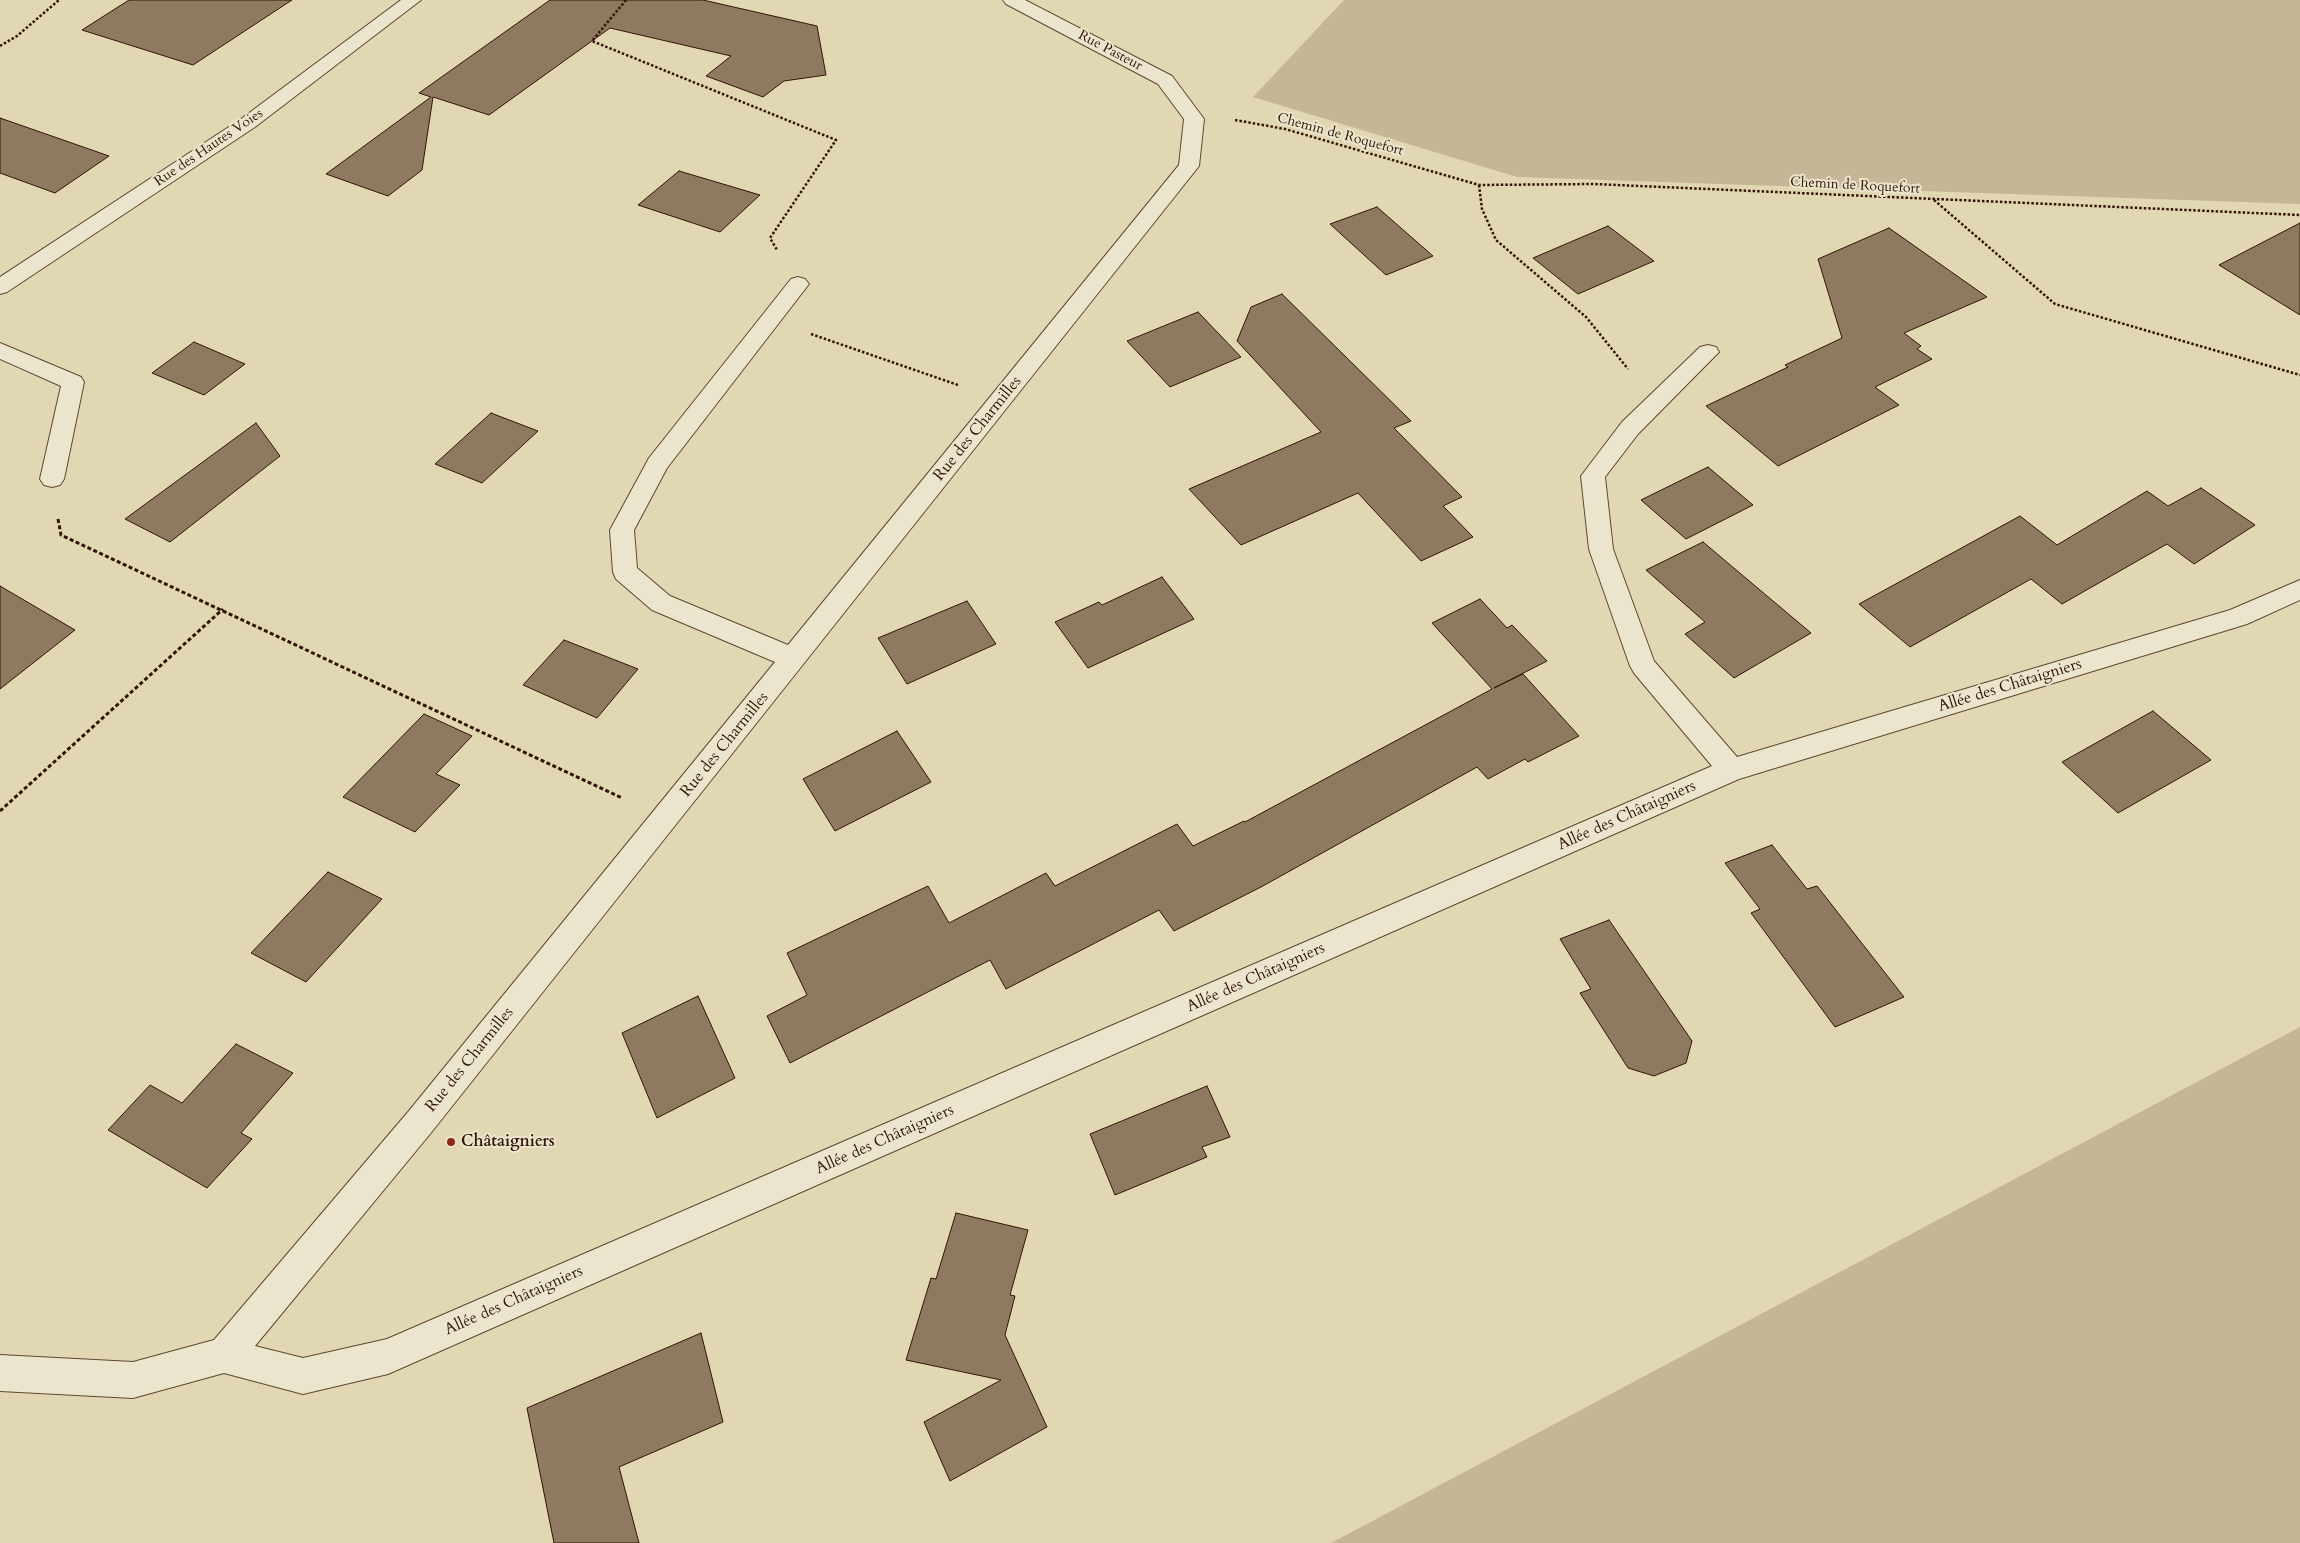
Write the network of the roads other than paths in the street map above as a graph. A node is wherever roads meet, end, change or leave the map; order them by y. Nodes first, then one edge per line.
1 (412, 0) edge
2 (1022, 2) edge
3 (1194, 119) joint
4 (798, 284) road end
5 (0, 287) edge
6 (0, 350) edge
7 (1708, 352) dead end
8 (52, 479) road end
9 (2300, 589) edge
10 (794, 659) junction
11 (1732, 770) junction
12 (224, 1356) junction
13 (0, 1373) edge

1 - 5 street, Rue des Hautes Voies
2 - 3 street, Rue Pasteur
3 - 10 street, Rue des Charmilles
4 - 10 street
6 - 8 street
7 - 11 street
9 - 11 street, Allée des Châtaigniers
10 - 12 street, Rue des Charmilles
11 - 12 street, Allée des Châtaigniers
12 - 13 street

